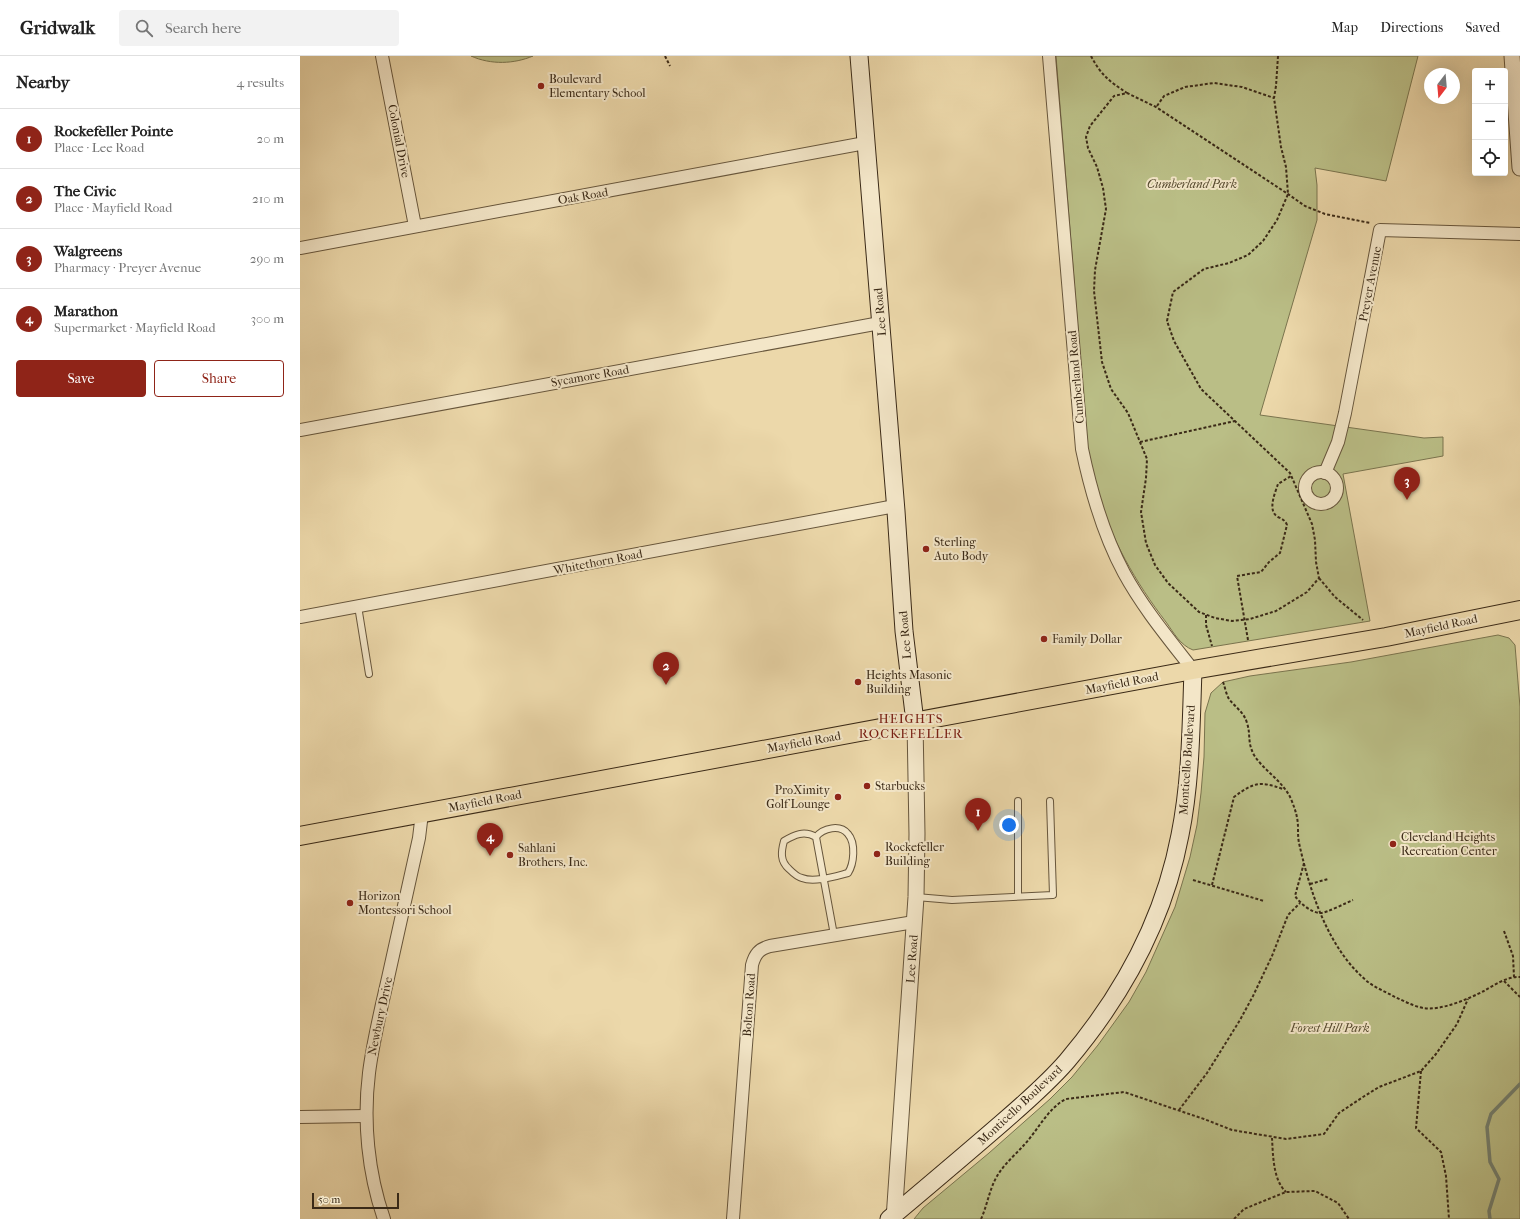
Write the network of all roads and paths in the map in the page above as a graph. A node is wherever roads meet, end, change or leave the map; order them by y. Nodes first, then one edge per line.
1 (382, 56) edge
2 (665, 56) edge
3 (859, 56) edge
4 (1049, 56) edge
5 (1091, 56) edge
6 (1278, 56) edge
7 (1512, 56) edge
8 (670, 66) dead end
9 (1127, 93) junction
10 (1274, 98) junction
11 (1156, 106) junction
12 (865, 143) junction
13 (1520, 168) edge
14 (1288, 194) junction
15 (1372, 224) dead end
16 (415, 226) junction
17 (1520, 234) edge
18 (300, 248) edge
19 (880, 323) junction
20 (1235, 421) junction
21 (300, 430) edge
22 (1140, 442) junction
23 (1325, 473) dead end
24 (1291, 476) junction
25 (895, 506) junction
26 (1319, 578) junction
27 (358, 606) junction
28 (1520, 610) edge
29 (1206, 615) junction
30 (300, 617) edge
31 (1245, 620) junction
32 (1362, 620) dead end
33 (1248, 640) dead end
34 (1212, 646) dead end
35 (1193, 670) junction
36 (369, 674) dead end
37 (1223, 682) dead end
38 (915, 722) junction
39 (1284, 789) junction
40 (1018, 801) dead end
41 (1050, 801) dead end
42 (422, 813) junction
43 (300, 836) edge
44 (816, 837) junction
45 (1304, 863) junction
46 (823, 878) junction
47 (1328, 879) dead end
48 (1193, 880) dead end
49 (1310, 884) junction
50 (1212, 886) junction
51 (1018, 896) junction
52 (916, 897) junction
53 (1353, 900) dead end
54 (1264, 901) dead end
55 (1300, 903) junction
56 (1321, 913) junction
57 (914, 922) junction
58 (1504, 931) dead end
59 (834, 935) junction
60 (1514, 977) junction
61 (1520, 977) edge
62 (1504, 981) junction
63 (1520, 997) edge
64 (1468, 999) junction
65 (1421, 1071) junction
66 (1179, 1110) junction
67 (366, 1116) junction
68 (300, 1117) edge
69 (1272, 1138) junction
70 (1286, 1192) junction
71 (892, 1218) edge
72 (384, 1219) edge
73 (733, 1219) edge
74 (981, 1219) edge
75 (1234, 1219) edge
76 (1349, 1219) edge
77 (1449, 1219) edge

1 - 16 street, Colonial Drive
2 - 8 path
3 - 12 main road, Lee Road
4 - 35 street, Cumberland Road
5 - 9 path
6 - 10 path
7 - 13 street
9 - 11 path
9 - 22 path
10 - 11 path
10 - 14 path
11 - 14 path
12 - 16 street, Oak Road
12 - 19 main road, Lee Road
14 - 15 path
14 - 20 path
16 - 18 street, Oak Road
17 - 23 street, Preyer Avenue
19 - 21 street, Sycamore Road
19 - 25 main road, Lee Road
20 - 22 path
20 - 24 path
22 - 29 path
24 - 26 path
24 - 31 path
25 - 27 street, Whitethorn Road
25 - 38 main road, Lee Road
26 - 31 path
26 - 32 path
27 - 30 street, Whitethorn Road
27 - 36 lane
28 - 35 main road, Mayfield Road
29 - 31 path
29 - 34 path
31 - 33 path
35 - 38 main road, Mayfield Road
35 - 71 main road, Monticello Boulevard
37 - 39 path
38 - 42 main road, Mayfield Road
38 - 52 street, Lee Road
39 - 45 path
39 - 50 path
40 - 51 lane
41 - 51 lane
42 - 43 main road, Mayfield Road
42 - 67 street, Newbury Drive
44 - 46 lane
44 - 46 lane
44 - 46 lane
45 - 49 path
45 - 55 path
46 - 59 lane
47 - 49 path
48 - 50 path
49 - 56 path
50 - 54 path
51 - 52 lane
52 - 57 street, Lee Road
53 - 56 path
55 - 56 path
55 - 66 path
56 - 64 path
57 - 59 street, Bolton Road
57 - 71 street, Lee Road
58 - 60 path
59 - 73 street, Bolton Road
60 - 61 path
60 - 62 path
62 - 63 path
62 - 64 path
64 - 65 path
65 - 69 path
65 - 77 path
66 - 69 path
66 - 74 path
67 - 68 street
67 - 72 street, Newbury Drive
69 - 70 path
70 - 75 path
70 - 76 path

